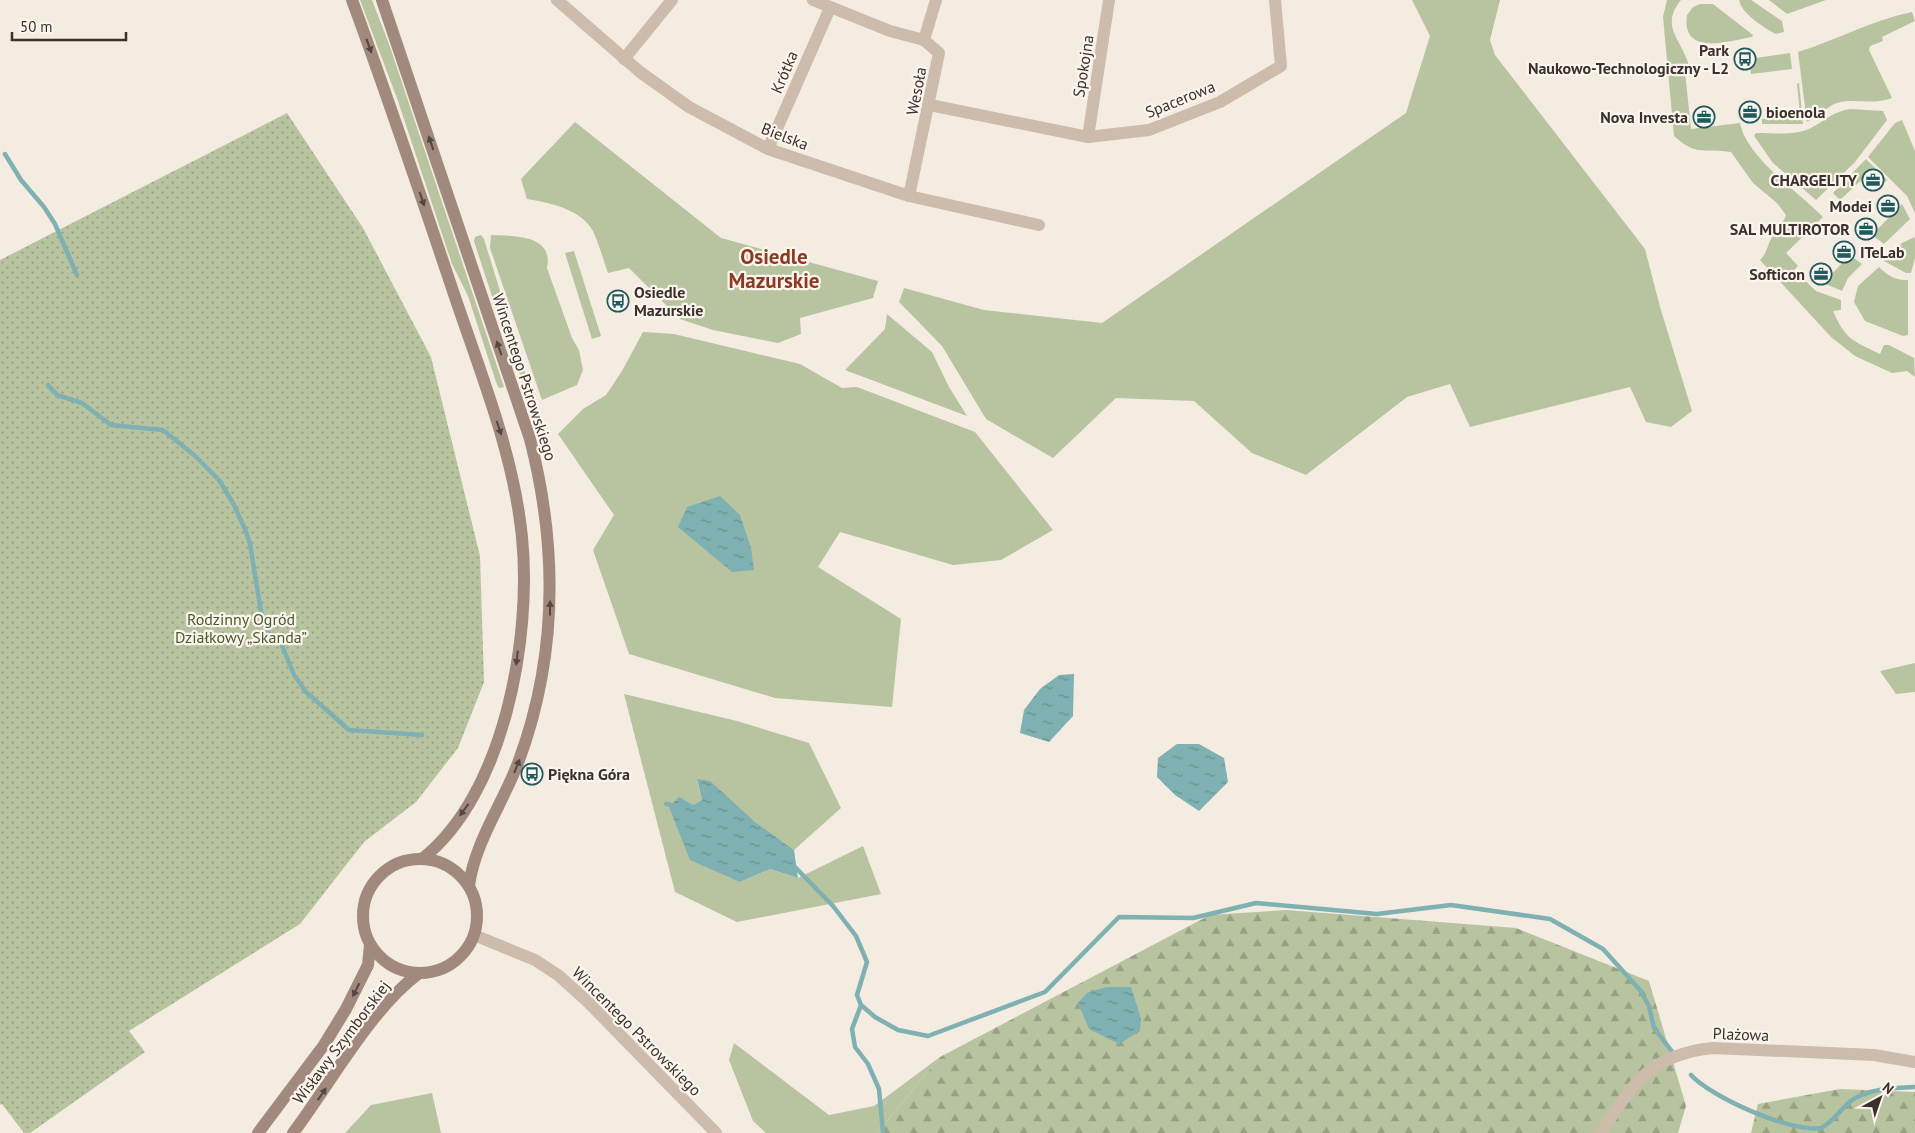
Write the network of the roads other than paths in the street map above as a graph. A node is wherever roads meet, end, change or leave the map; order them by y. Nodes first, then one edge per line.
1 (352, 0) edge
2 (382, 0) edge
3 (557, 0) edge
4 (672, 0) edge
5 (813, 0) edge
6 (936, 0) edge
7 (1109, 0) edge
8 (1275, 0) edge
9 (830, 8) junction
10 (924, 40) junction
11 (624, 59) junction
12 (930, 104) junction
13 (1088, 137) junction
14 (768, 150) junction
15 (909, 196) junction
16 (1039, 225) dead end
17 (422, 859) junction
18 (469, 886) junction
19 (474, 935) junction
20 (370, 945) junction
21 (418, 974) junction
22 (1915, 1062) edge
23 (258, 1133) edge
24 (293, 1133) edge
25 (716, 1133) edge
26 (1601, 1133) edge

1 -> 17 main road
18 -> 2 main road, Wincentego Pstrowskiego
3 - 11 street, Bielska
4 - 11 street
5 - 9 street
6 - 10 street
7 - 13 street, Spokojna
8 - 13 street, Spacerowa
9 - 10 street
9 - 14 street, Krótka
10 - 12 street, Wesoła
11 - 14 street, Bielska
12 - 13 street, Spacerowa
12 - 15 street, Wesoła
14 - 15 street, Bielska
15 - 16 street, Bielska
17 - 18 main road
17 - 20 main road
18 - 19 main road
19 - 21 main road
19 - 25 street, Wincentego Pstrowskiego
20 - 21 main road
20 -> 23 main road, Wisławy Szymborskiej
24 -> 21 main road, Wisławy Szymborskiej
22 - 26 street, Plażowa

